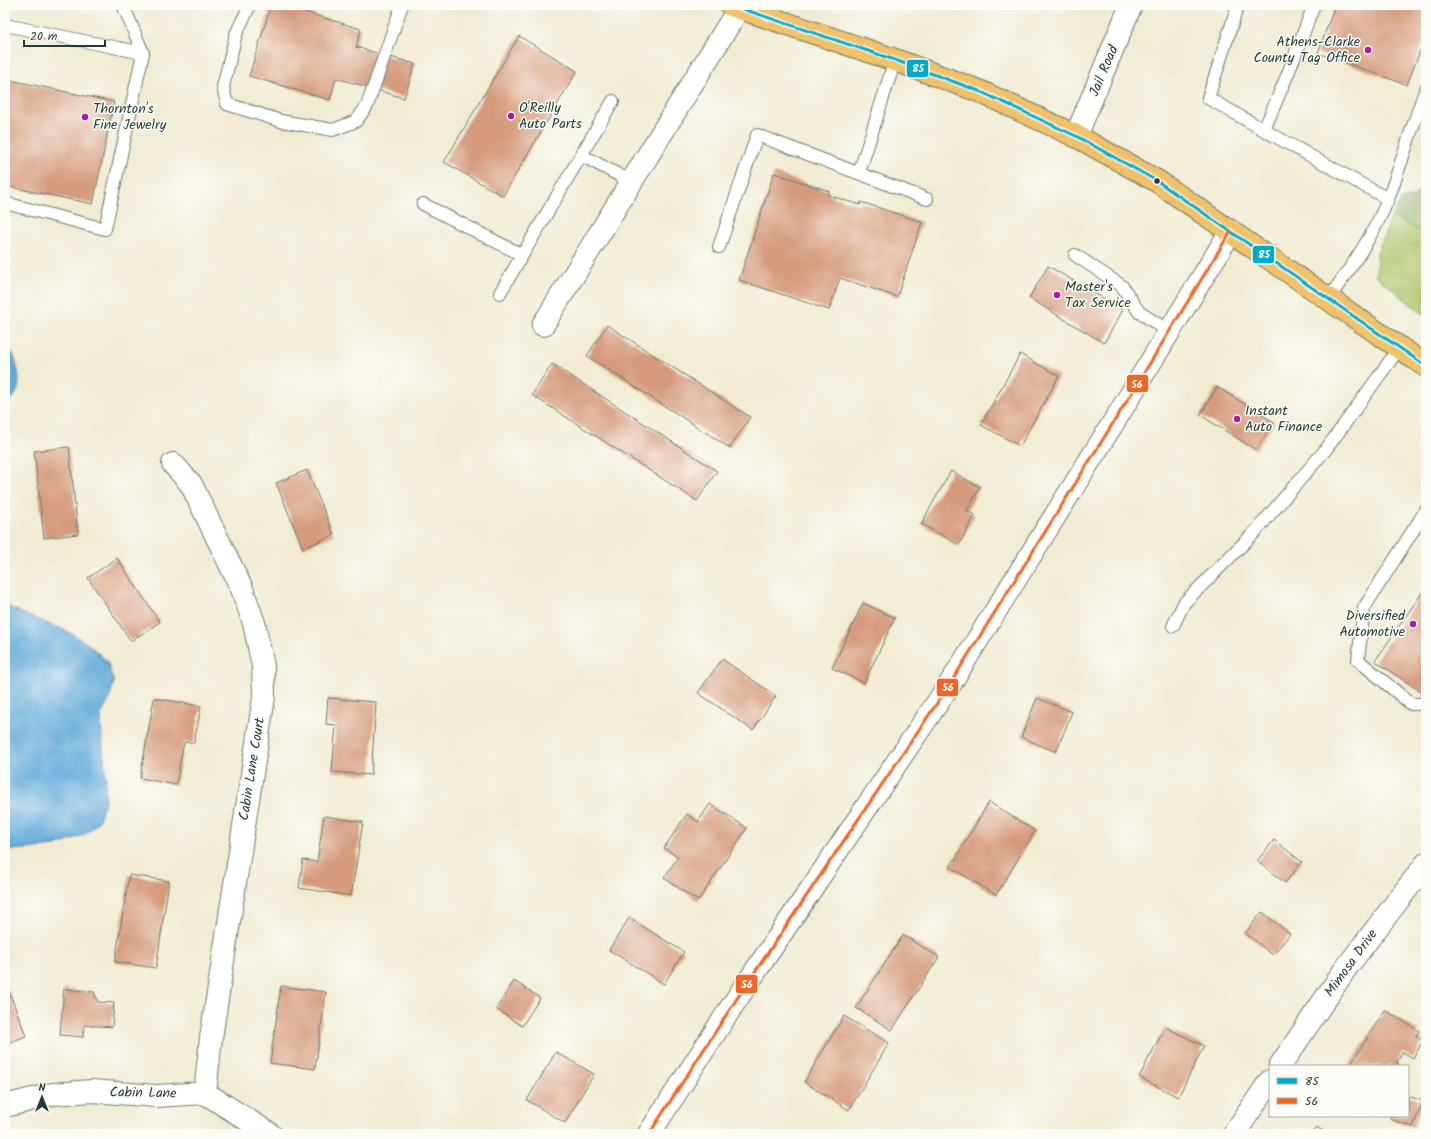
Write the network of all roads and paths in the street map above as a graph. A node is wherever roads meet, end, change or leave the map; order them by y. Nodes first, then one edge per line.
1 (123, 5) edge
2 (250, 5) edge
3 (402, 5) edge
4 (1131, 5) edge
5 (1238, 5) edge
6 (1314, 5) edge
7 (735, 6) edge
8 (5, 25) edge
9 (143, 53) junction
10 (895, 60) junction
11 (1426, 89) edge
12 (613, 101) dead end
13 (1264, 130) junction
14 (1076, 136) junction
15 (581, 156) junction
16 (858, 173) junction
17 (632, 182) junction
18 (927, 199) dead end
19 (1388, 199) junction
20 (5, 203) edge
21 (423, 204) dead end
22 (1231, 231) junction
23 (719, 247) dead end
24 (522, 256) junction
25 (1075, 256) dead end
26 (500, 292) dead end
27 (1329, 298) junction
28 (543, 325) dead end
29 (1170, 332) junction
30 (1400, 348) junction
31 (1426, 366) edge
32 (173, 464) dead end
33 (1426, 510) edge
34 (1173, 626) dead end
35 (1426, 704) edge
36 (1426, 864) edge
37 (1281, 1065) edge
38 (1269, 1082) edge
39 (205, 1093) junction
40 (5, 1106) edge
41 (270, 1134) edge
42 (649, 1134) edge
43 (1234, 1134) edge

1 - 9 lane
2 - 3 lane
4 - 14 street, Jail Road
5 - 13 lane
6 - 13 lane
7 - 10 highway
7 - 17 street
8 - 9 lane
9 - 20 lane
10 - 14 highway
10 - 16 lane
11 - 19 lane
12 - 15 lane
13 - 19 lane
14 - 22 highway
15 - 17 lane
15 - 24 lane
16 - 18 lane
16 - 23 lane
17 - 28 street
19 - 27 lane
21 - 24 lane
22 - 27 highway
22 - 29 street
24 - 26 lane
25 - 29 lane
27 - 30 highway
29 - 42 street
30 - 31 highway
30 - 34 lane
32 - 39 street, Cabin Lane Court
33 - 35 lane
36 - 37 street, Mimosa Drive
38 - 43 street
39 - 40 street, Cabin Lane
39 - 41 street

